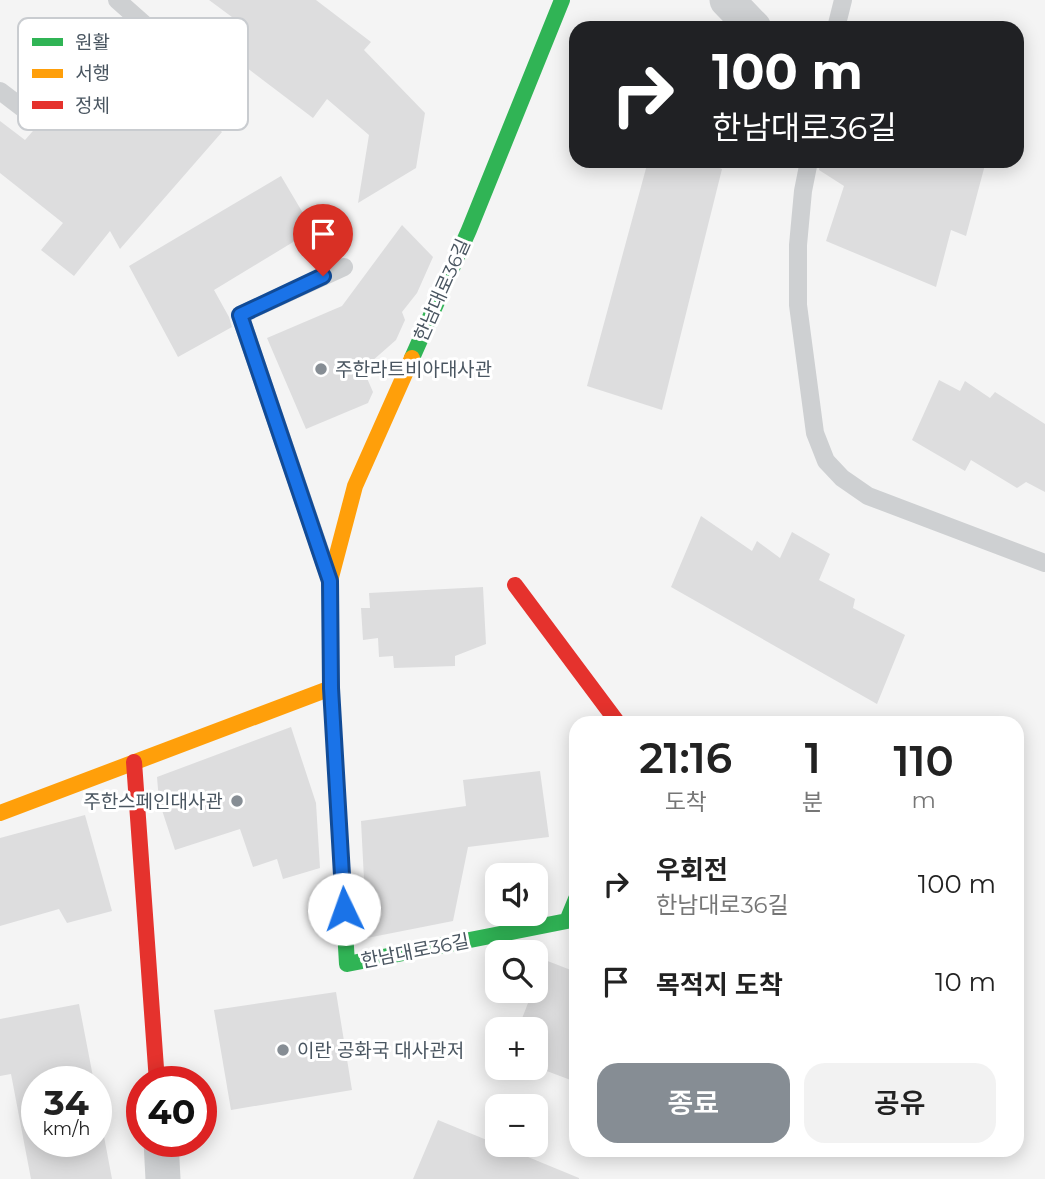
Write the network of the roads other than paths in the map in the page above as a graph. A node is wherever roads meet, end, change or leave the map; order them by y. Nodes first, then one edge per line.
1 (117, 0) edge
2 (562, 0) edge
3 (727, 0) edge
4 (843, 0) edge
5 (137, 18) edge
6 (747, 21) edge
7 (838, 21) edge
8 (0, 91) edge
9 (18, 105) edge
10 (808, 168) edge
11 (344, 267) dead end
12 (1045, 564) edge
13 (330, 581) junction
14 (515, 585) dead end
15 (331, 688) junction
16 (613, 716) edge
17 (134, 762) junction
18 (0, 813) edge
19 (569, 916) edge
20 (156, 1066) edge
21 (162, 1157) edge
22 (163, 1179) edge

1 - 5 lane
2 - 13 street, 한남대로36길
3 - 6 street
4 - 7 lane
8 - 9 lane
10 - 12 lane
11 - 13 lane, 한남대로36길
13 - 15 street, 한남대로36길
14 - 16 street
15 - 17 street
15 - 19 street, 한남대로36길
17 - 18 street
17 - 20 street
21 - 22 street

